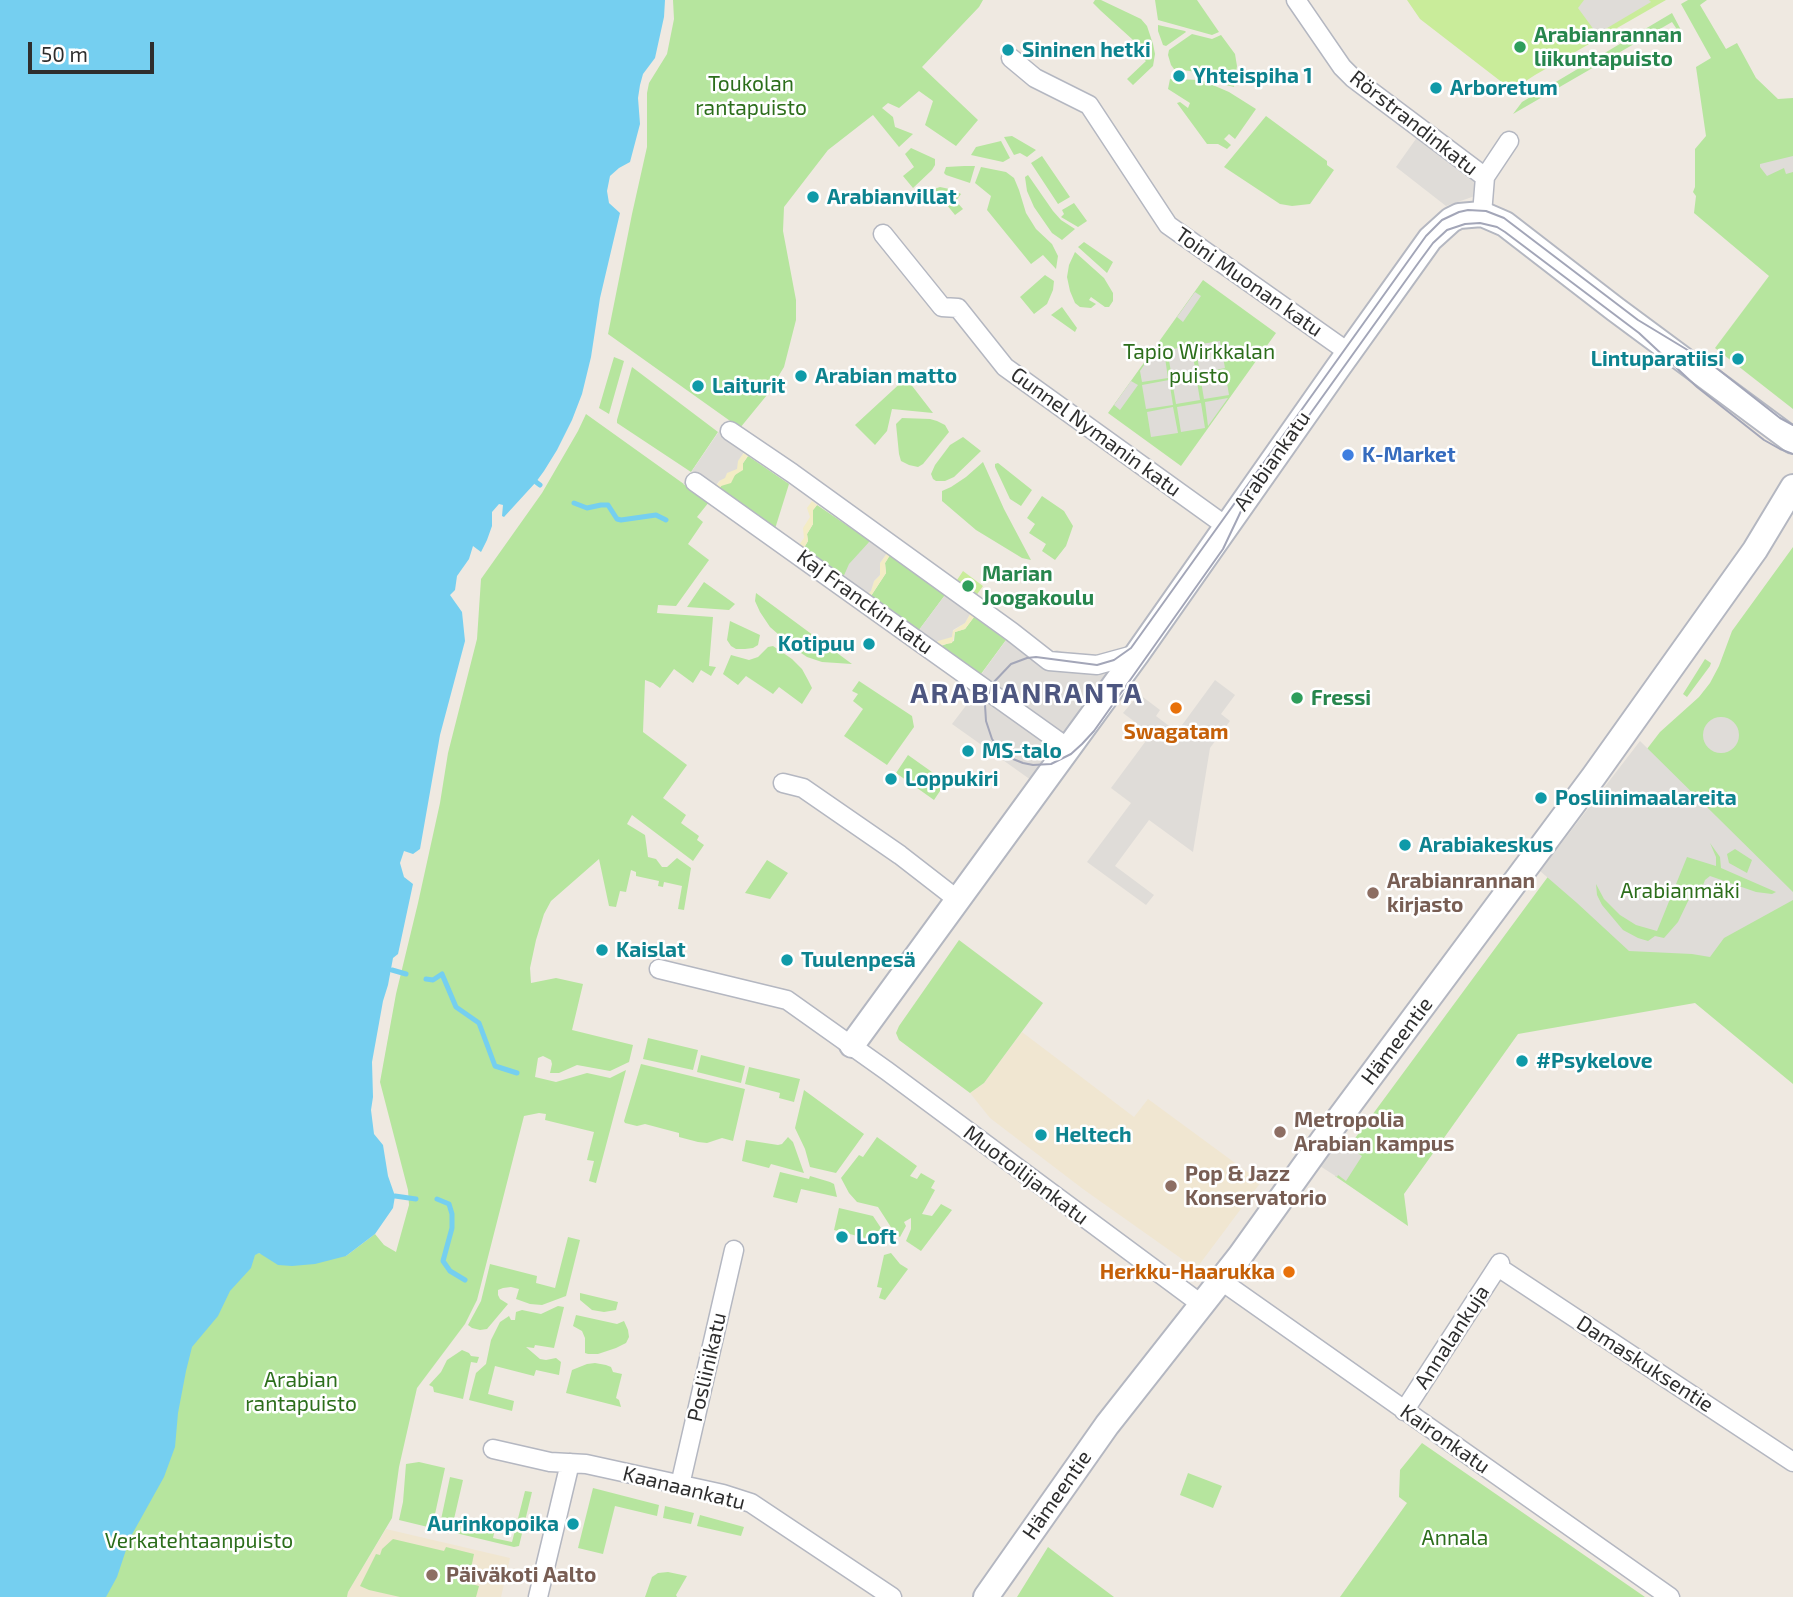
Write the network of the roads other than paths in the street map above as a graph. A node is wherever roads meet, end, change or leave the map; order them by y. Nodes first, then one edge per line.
1 (1296, 0) edge
2 (1011, 58) dead end
3 (1509, 141) dead end
4 (1485, 177) junction
5 (1482, 214) junction
6 (883, 234) dead end
7 (1348, 352) junction
8 (730, 431) dead end
9 (1793, 441) edge
10 (695, 482) dead end
11 (1793, 487) edge
12 (1793, 507) edge
13 (1226, 526) junction
14 (1755, 550) junction
15 (1137, 654) junction
16 (1068, 748) junction
17 (783, 783) dead end
18 (958, 900) junction
19 (659, 969) dead end
20 (852, 1045) junction
21 (734, 1250) dead end
22 (1499, 1265) joint
23 (1220, 1280) junction
24 (1201, 1304) junction
25 (1404, 1411) junction
26 (493, 1449) dead end
27 (1793, 1462) edge
28 (570, 1463) junction
29 (680, 1485) junction
30 (538, 1597) edge
31 (892, 1597) edge
32 (986, 1597) edge
33 (1670, 1597) edge

1 - 4 street, Rörstrandinkatu
2 - 7 street, Toini Muonan katu
3 - 4 street
4 - 5 street
5 - 7 street, Arabiankatu
5 - 9 street
6 - 13 street, Gunnel Nymanin katu
7 - 13 street, Arabiankatu
8 - 15 street
10 - 16 street, Kaj Franckin katu
11 - 14 street, Hämeentie
12 - 14 street, Hämeentie
13 - 15 street, Arabiankatu
14 - 23 street, Hämeentie
15 - 16 street, Arabiankatu
16 - 18 street, Arabiankatu
17 - 18 street
18 - 20 street, Arabiankatu
19 - 20 street, Muotoilijankatu
20 - 24 street, Muotoilijankatu
21 - 29 street, Posliinikatu
22 - 25 street, Annalankuja
22 - 27 street, Damaskuksentie
23 - 24 street, Hämeentie
23 - 25 street, Kaironkatu
24 - 32 street, Hämeentie
25 - 33 street, Kaironkatu
26 - 28 street, Kaanaankatu
28 - 29 street, Kaanaankatu
28 - 30 street
29 - 31 street, Kaanaankatu

